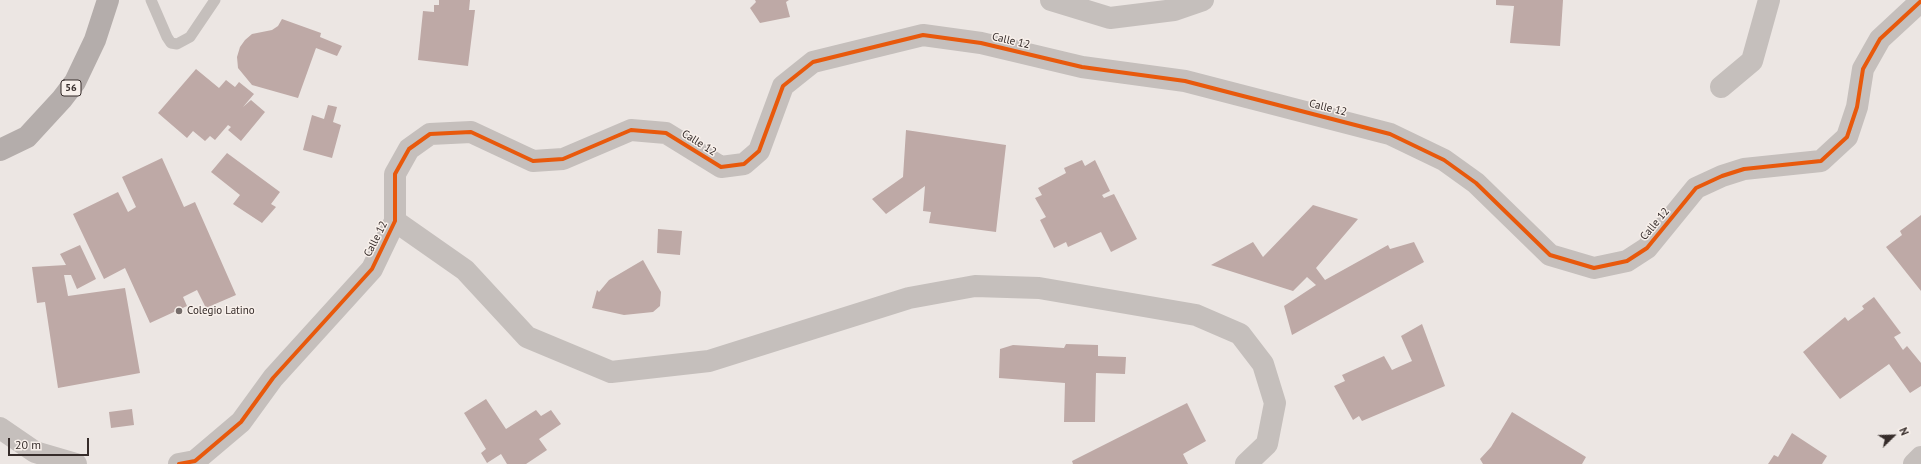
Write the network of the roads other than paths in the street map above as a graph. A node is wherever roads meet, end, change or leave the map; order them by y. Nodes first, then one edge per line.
1 (97, 0) edge
2 (108, 0) edge
3 (151, 0) edge
4 (215, 0) edge
5 (1051, 0) edge
6 (1203, 0) edge
7 (1769, 0) edge
8 (1921, 1) edge
9 (95, 40) junction
10 (1721, 87) dead end
11 (0, 150) edge
12 (396, 221) junction
13 (0, 428) edge
14 (1921, 457) edge
15 (76, 464) edge
16 (179, 464) edge
17 (1246, 464) edge
18 (1914, 464) edge

1 - 9 main road
2 - 9 main road, 56
3 - 4 lane
5 - 6 street
7 - 10 street
8 - 12 street, Calle 12
9 - 11 main road, 56
12 - 16 street, Calle 12
12 - 17 street
13 - 15 street
14 - 18 street

